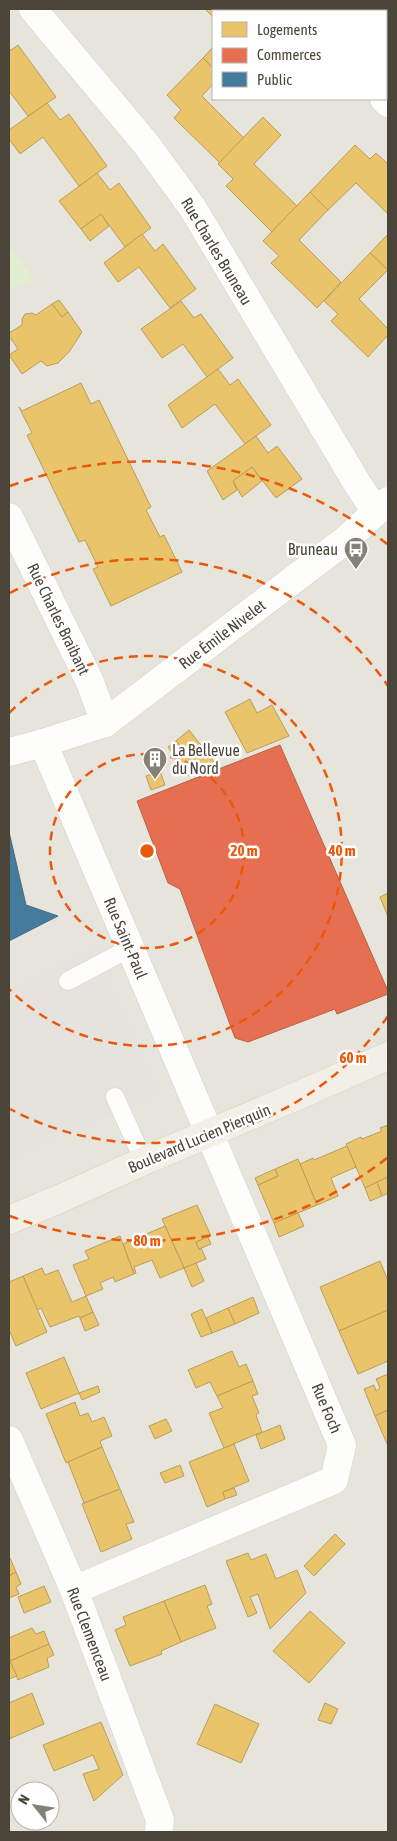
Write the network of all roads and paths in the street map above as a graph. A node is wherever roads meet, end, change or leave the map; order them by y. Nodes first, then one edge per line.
1 (33, 9) edge
2 (382, 507) edge
3 (9, 517) edge
4 (105, 723) junction
5 (43, 743) junction
6 (9, 752) edge
7 (130, 948) junction
8 (68, 981) dead end
9 (388, 1056) edge
10 (115, 1098) dead end
11 (210, 1134) junction
12 (144, 1160) junction
13 (9, 1220) edge
14 (9, 1440) edge
15 (74, 1590) junction
16 (159, 1832) edge

1 - 2 street, Rue Charles Bruneau
2 - 4 street, Rue Émile Nivelet
3 - 4 street, Rue Charles Braibant
4 - 5 street, Rue Émile Nivelet
5 - 6 street, Rue Émile Nivelet
5 - 7 street, Rue Saint-Paul
7 - 8 lane
7 - 11 street, Rue Saint-Paul
9 - 11 main road, Boulevard Lucien Pierquin
10 - 12 lane
11 - 12 main road, Boulevard Lucien Pierquin
11 - 15 street, Rue Foch
12 - 13 main road, Boulevard Lucien Pierquin
14 - 15 street, Rue Clemenceau
15 - 16 street, Rue Clemenceau

